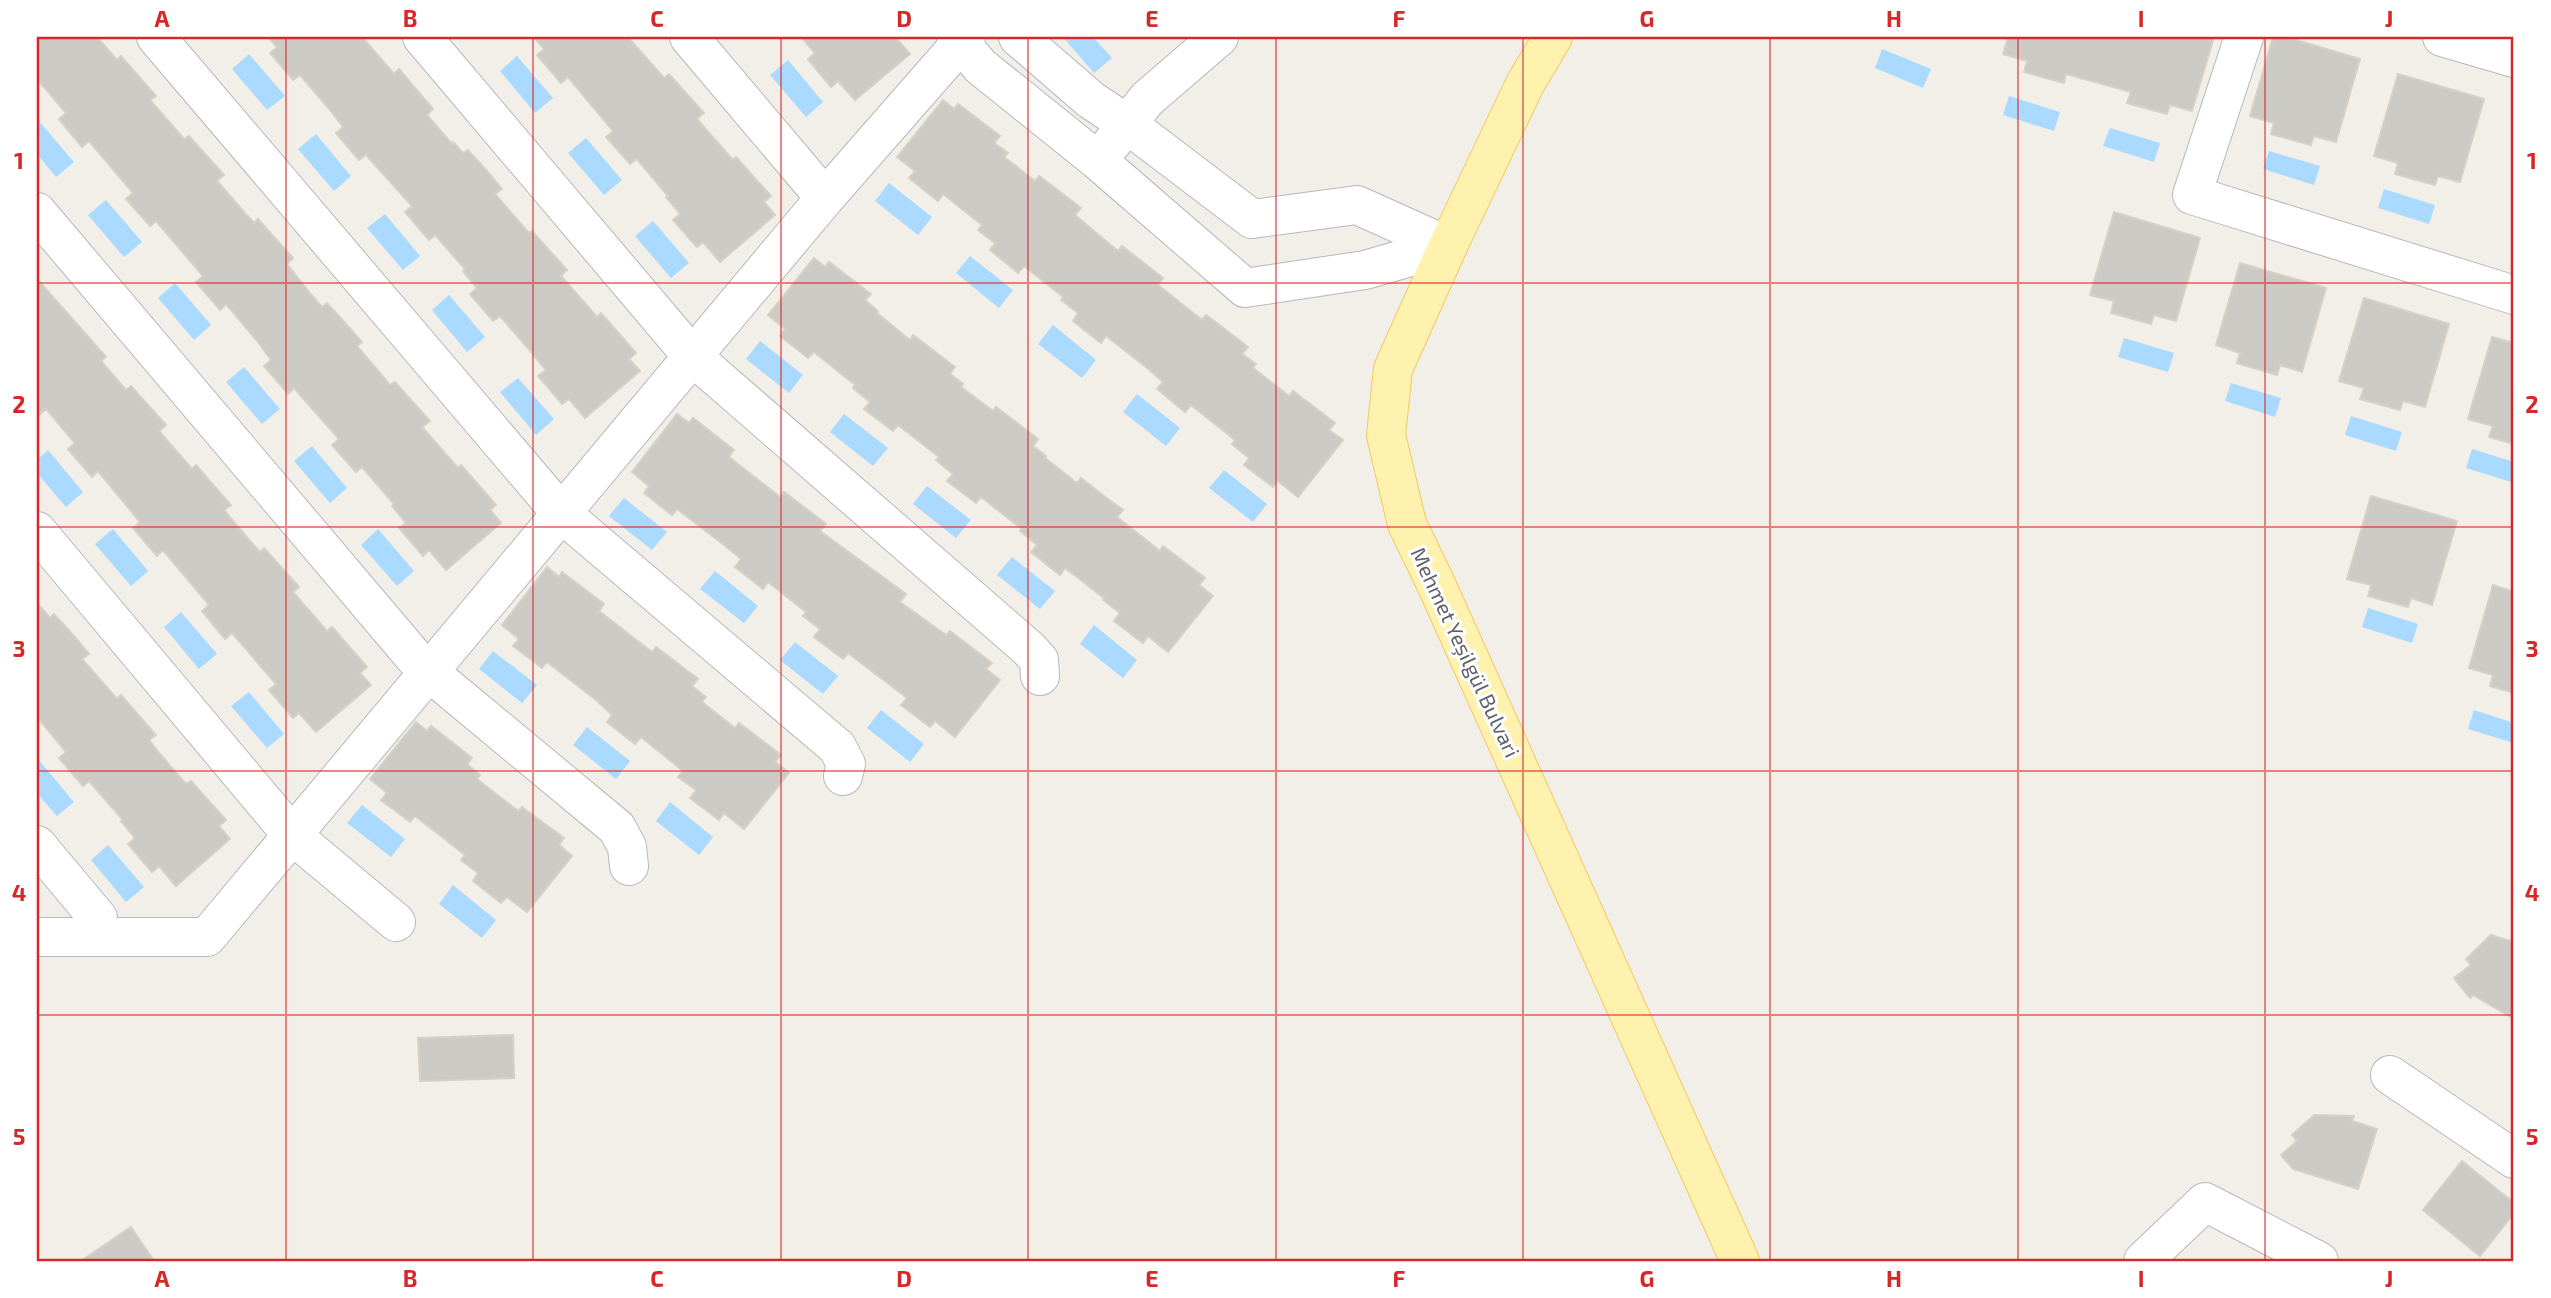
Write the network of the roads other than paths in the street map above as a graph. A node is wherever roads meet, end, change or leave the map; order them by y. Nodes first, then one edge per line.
1 (156, 37) edge
2 (422, 37) edge
3 (689, 37) edge
4 (1219, 37) edge
5 (1553, 37) edge
6 (2244, 37) edge
7 (2442, 37) edge
8 (961, 39) edge
9 (1020, 39) edge
10 (2514, 58) edge
11 (988, 73) junction
12 (1127, 124) junction
13 (1097, 160) junction
14 (825, 198) junction
15 (37, 212) edge
16 (1448, 246) junction
17 (2514, 295) edge
18 (692, 356) junction
19 (561, 513) junction
20 (37, 531) edge
21 (429, 672) junction
22 (1040, 676) dead end
23 (843, 776) dead end
24 (292, 835) junction
25 (37, 845) edge
26 (629, 866) dead end
27 (396, 922) dead end
28 (37, 937) edge
29 (97, 937) junction
30 (2390, 1075) dead end
31 (2514, 1159) edge
32 (1740, 1261) edge
33 (2143, 1261) edge
34 (2319, 1261) edge

1 - 19 street
2 - 18 street
3 - 14 street
4 - 12 street
5 - 16 main road, Mehmet Yeşilgül Bulvari
6 - 17 street
7 - 10 street
8 - 11 street
8 - 14 street
9 - 11 street
9 - 12 street
11 - 13 street
12 - 13 street
12 - 16 street
13 - 16 street
14 - 18 street
15 - 21 street
16 - 32 main road, Mehmet Yeşilgül Bulvari
18 - 19 street
18 - 22 street
19 - 21 street
19 - 23 street
20 - 24 street
21 - 24 street
21 - 26 street
24 - 27 street
24 - 29 street
25 - 29 street
28 - 29 street
30 - 31 street
33 - 34 street

